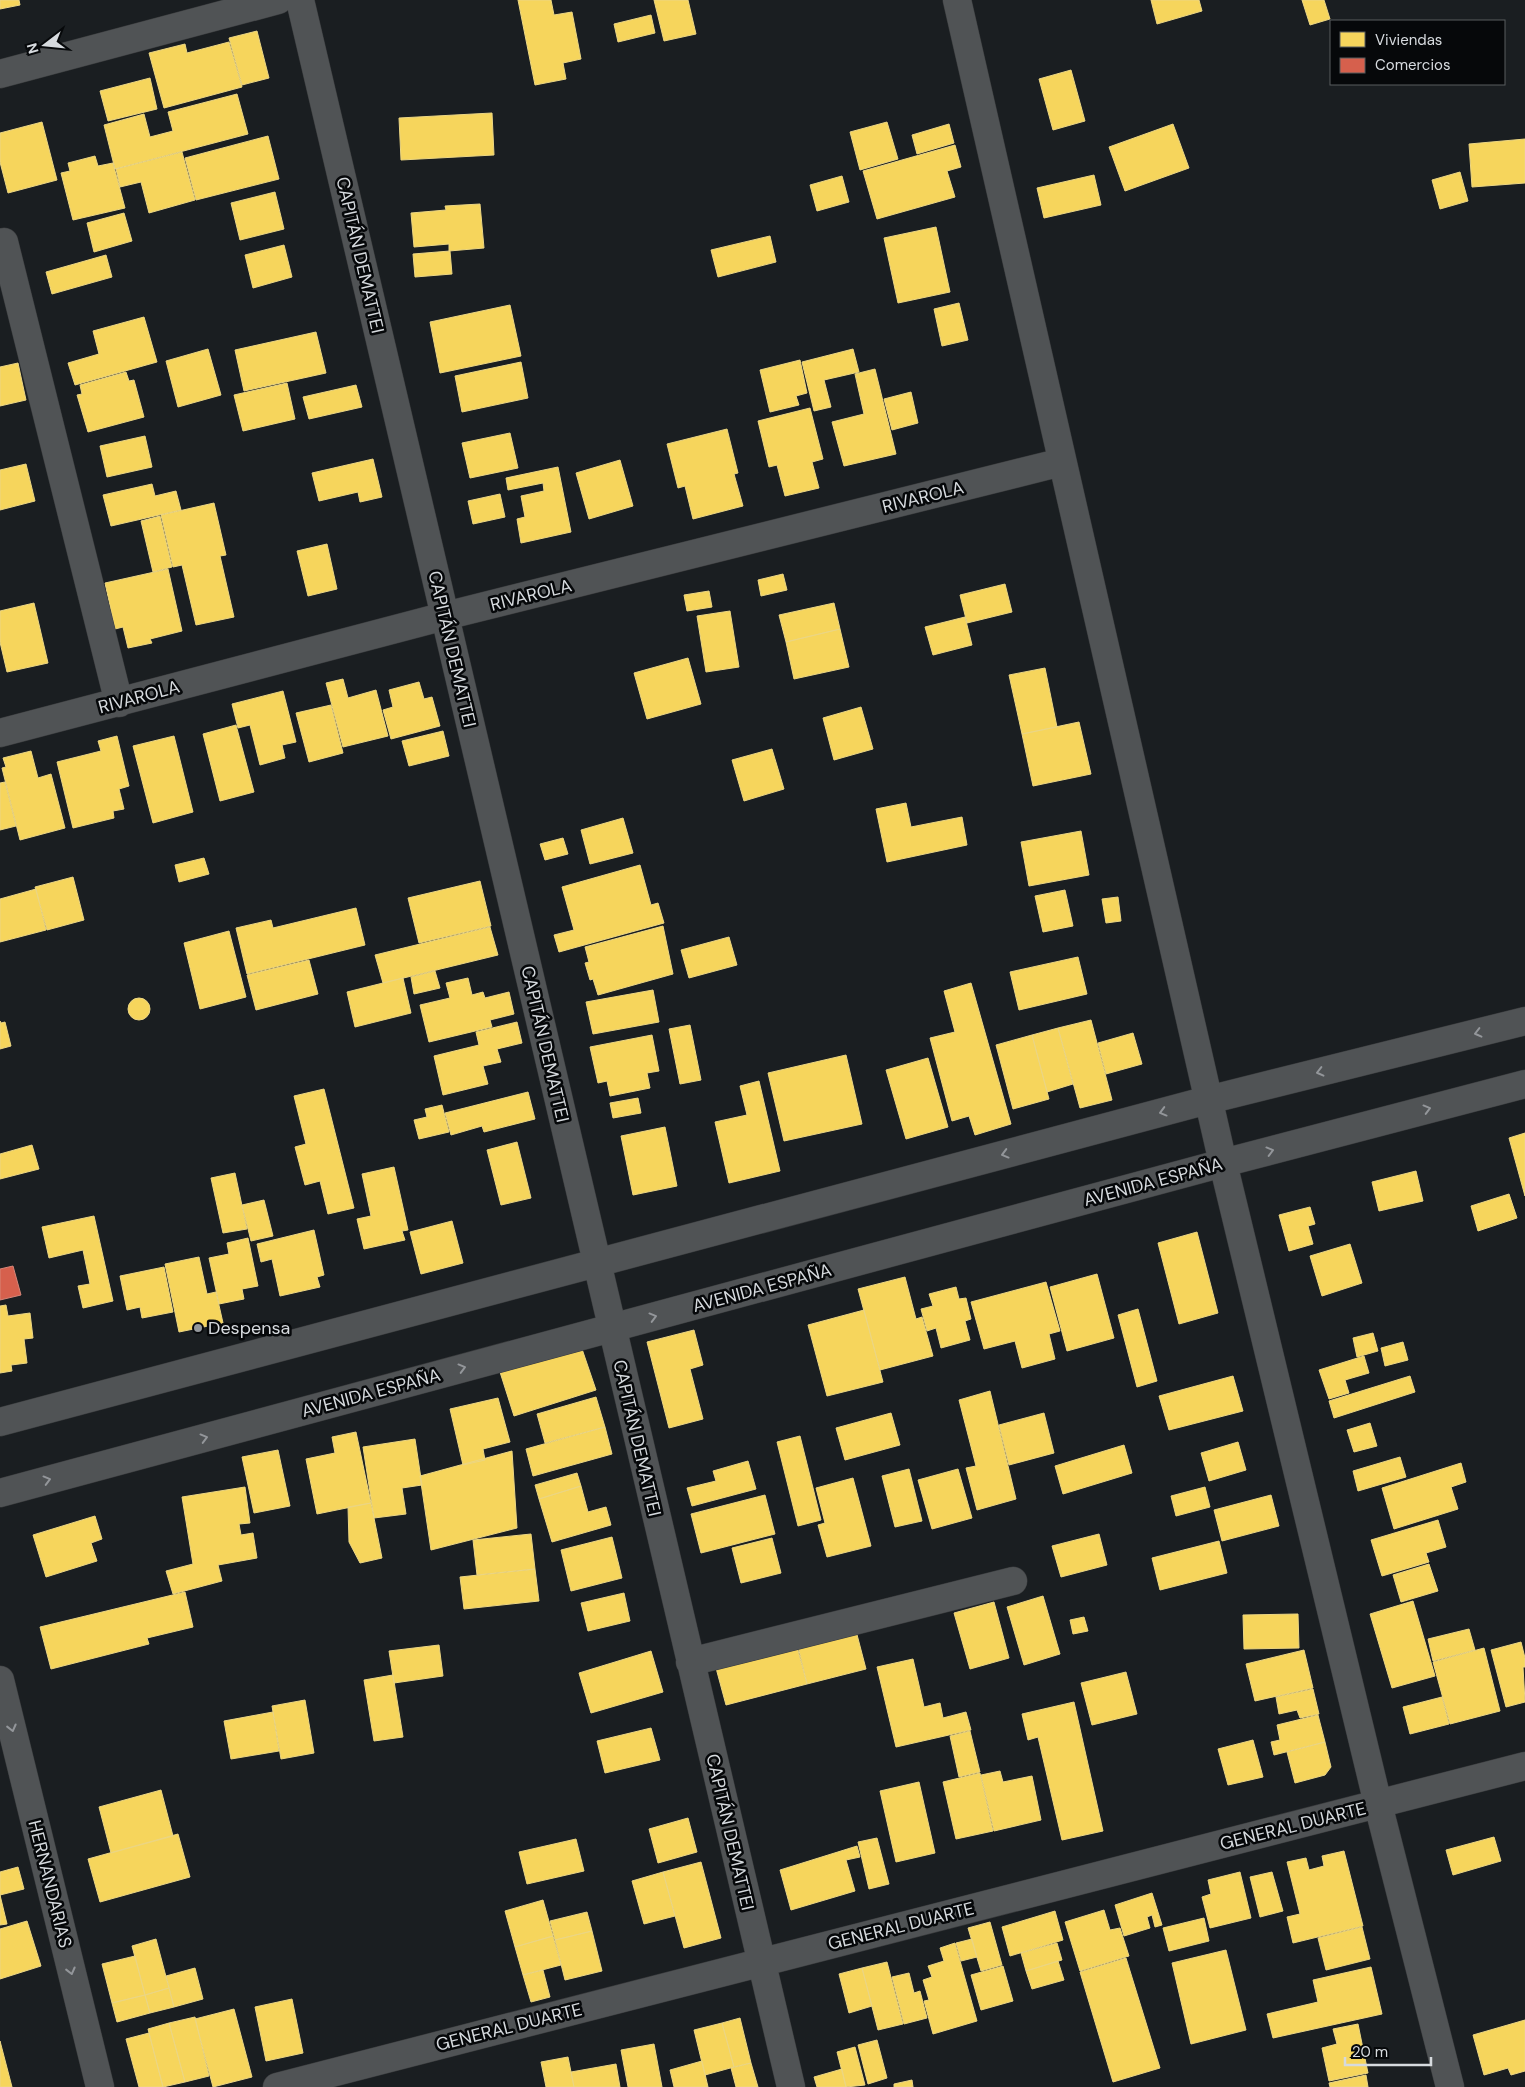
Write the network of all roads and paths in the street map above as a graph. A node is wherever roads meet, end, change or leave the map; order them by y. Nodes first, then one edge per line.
1 (278, 0) edge
2 (300, 0) edge
3 (957, 0) edge
4 (0, 74) edge
5 (4, 242) dead end
6 (1062, 462) junction
7 (445, 616) junction
8 (119, 703) junction
9 (0, 733) edge
10 (1525, 1021) edge
11 (1525, 1084) edge
12 (1208, 1100) junction
13 (1223, 1163) junction
14 (596, 1262) junction
15 (611, 1328) junction
16 (0, 1422) edge
17 (0, 1493) edge
18 (1013, 1581) dead end
19 (690, 1662) junction
20 (0, 1680) edge
21 (1525, 1766) edge
22 (1378, 1804) junction
23 (760, 1962) junction
24 (100, 2087) edge
25 (277, 2087) edge
26 (791, 2087) edge
27 (1450, 2087) edge

1 - 4 street
2 - 7 street, CAPITÁN DEMATTEI
3 - 6 street
5 - 8 street
6 - 7 street, RIVAROLA
6 - 12 street
7 - 8 street, RIVAROLA
7 - 14 street, CAPITÁN DEMATTEI
8 - 9 street, RIVAROLA
10 -> 12 street
13 -> 11 street, AVENIDA ESPAÑA
12 - 13 street
12 -> 14 street
15 -> 13 street, AVENIDA ESPAÑA
13 - 22 street
14 - 15 street, CAPITÁN DEMATTEI
14 - 16 street
17 -> 15 street, AVENIDA ESPAÑA
15 - 19 street, CAPITÁN DEMATTEI
18 - 19 street
19 - 23 street, CAPITÁN DEMATTEI
20 -> 24 street, HERNANDARIAS
21 - 22 street, GENERAL DUARTE
22 - 23 street, GENERAL DUARTE
22 - 27 street
23 - 25 street, GENERAL DUARTE
23 - 26 street, CAPITÁN DEMATTEI

